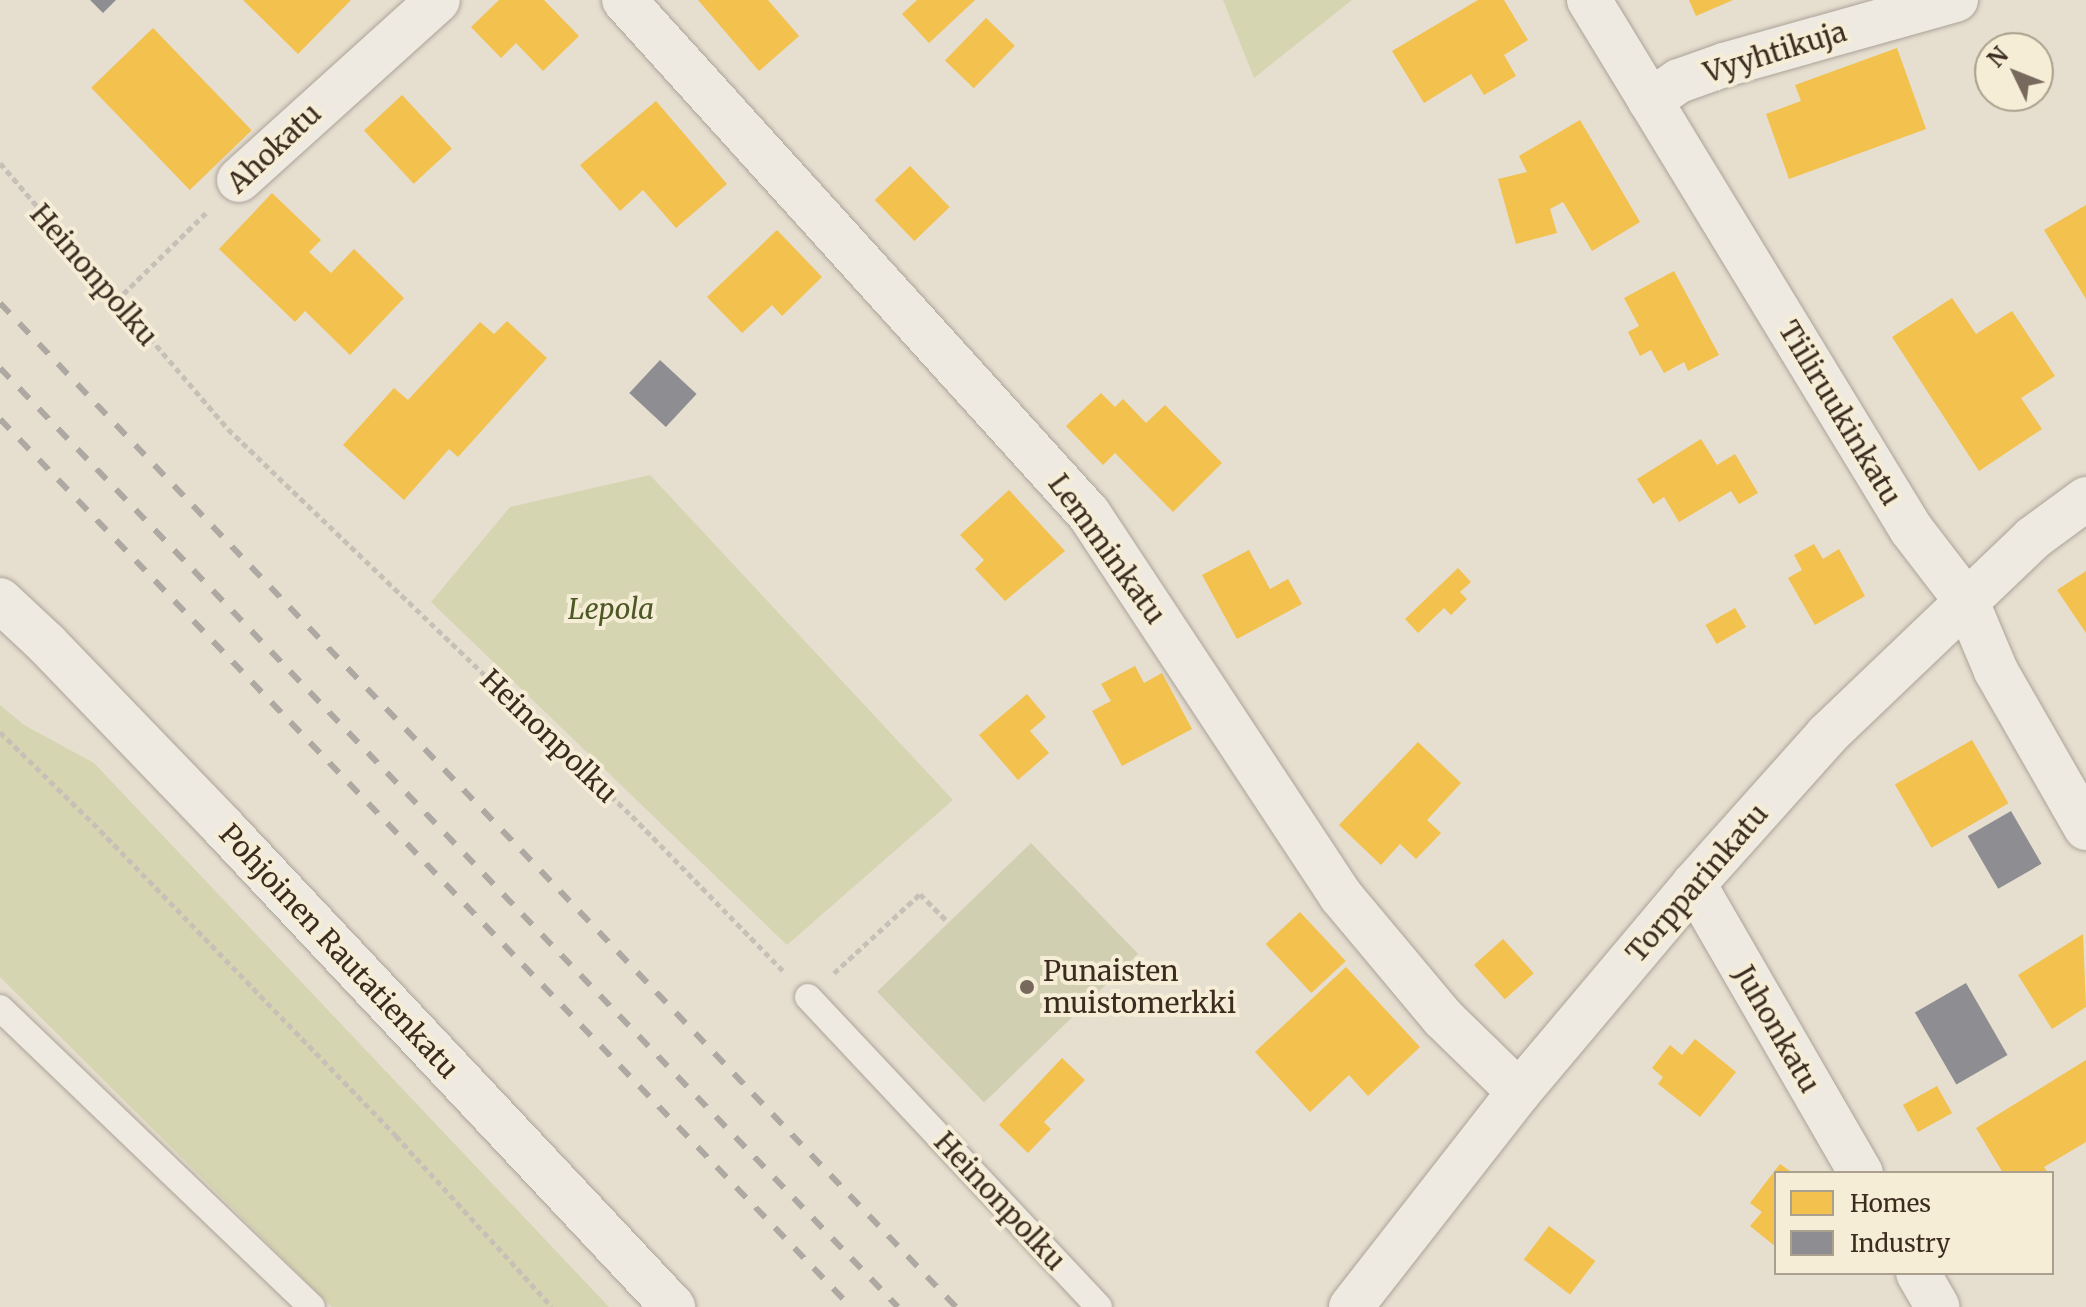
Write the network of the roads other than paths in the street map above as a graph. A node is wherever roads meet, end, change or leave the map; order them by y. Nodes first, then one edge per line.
1 (438, 0) edge
2 (624, 0) edge
3 (1589, 0) edge
4 (1956, 0) edge
5 (1903, 7) edge
6 (1650, 101) junction
7 (239, 180) road end
8 (2086, 499) edge
9 (0, 600) edge
10 (1967, 602) junction
11 (2086, 828) edge
12 (1694, 884) junction
13 (808, 997) road end
14 (0, 1008) edge
15 (1519, 1092) junction
16 (1860, 1171) edge
17 (1919, 1275) edge
18 (312, 1307) edge
19 (673, 1307) edge
20 (1099, 1307) edge
21 (1351, 1307) edge
22 (1938, 1307) edge

1 - 7 street, Ahokatu
2 - 15 street, Lemminkatu
3 - 6 street, Tiiliruukinkatu
4 - 5 street, Vyyhtikuja
5 - 6 street, Vyyhtikuja
6 - 10 street, Tiiliruukinkatu
8 - 10 street, Torpparinkatu
9 - 19 street, Pohjoinen Rautatienkatu
10 - 11 street, Tiiliruukinkatu
10 - 12 street, Torpparinkatu
12 - 15 street, Torpparinkatu
12 - 16 street, Juhonkatu
13 - 20 lane, Heinonpolku
14 - 18 lane
15 - 21 street, Torpparinkatu
17 - 22 street

